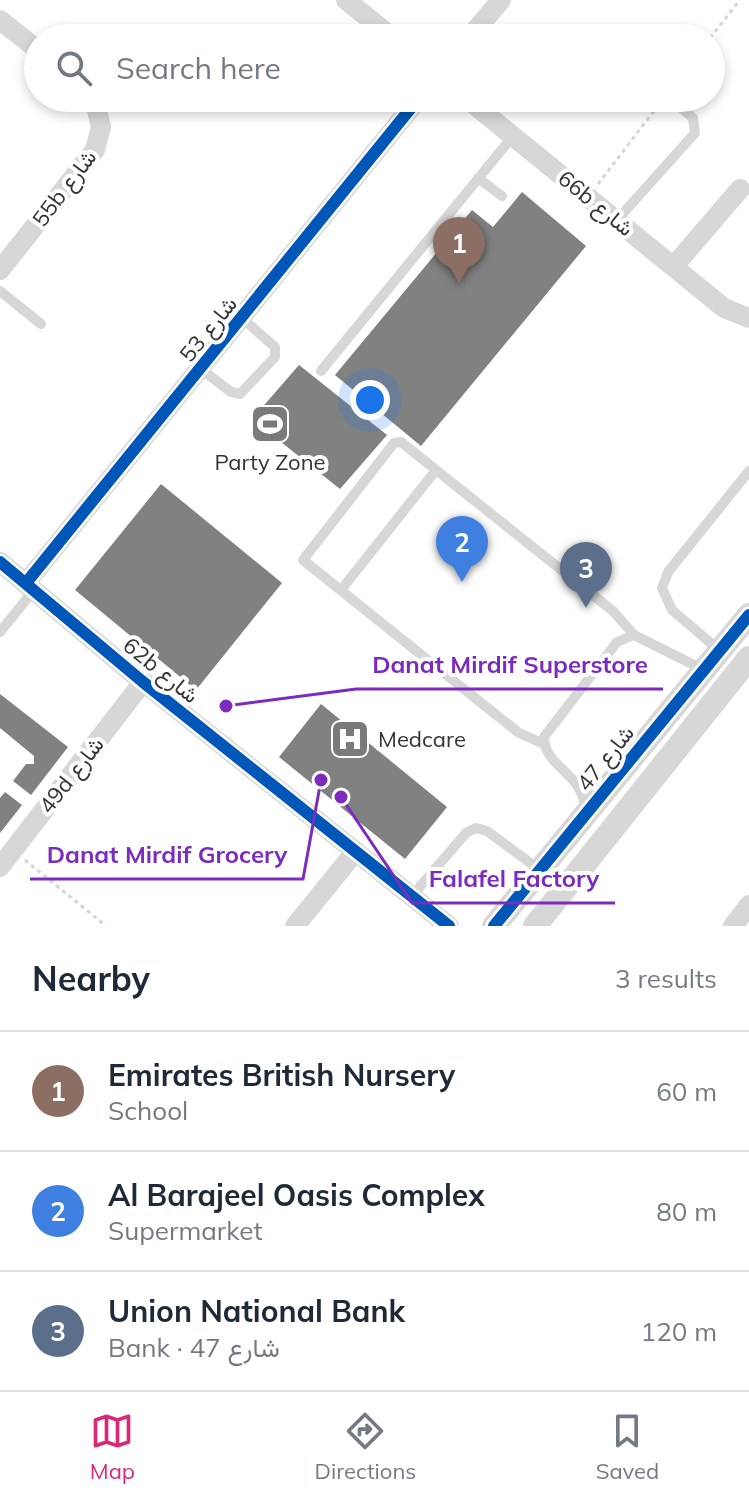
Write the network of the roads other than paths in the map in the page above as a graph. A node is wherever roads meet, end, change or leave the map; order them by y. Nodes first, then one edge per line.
1 (346, 0) edge
2 (501, 0) edge
3 (0, 20) edge
4 (376, 24) edge
5 (481, 24) edge
6 (24, 39) edge
7 (97, 112) edge
8 (408, 112) edge
9 (483, 112) edge
10 (686, 112) edge
11 (513, 136) junction
12 (478, 178) junction
13 (740, 189) dead end
14 (502, 196) dead end
15 (617, 220) junction
16 (8, 245) edge
17 (674, 266) junction
18 (0, 270) edge
19 (0, 291) edge
20 (242, 318) junction
21 (749, 318) edge
22 (41, 324) dead end
23 (201, 369) junction
24 (321, 371) dead end
25 (436, 470) junction
26 (749, 471) edge
27 (0, 562) edge
28 (30, 586) junction
29 (341, 590) junction
30 (749, 615) edge
31 (0, 632) edge
32 (634, 635) junction
33 (719, 650) junction
34 (749, 658) edge
35 (702, 669) junction
36 (143, 682) junction
37 (704, 712) junction
38 (544, 744) junction
39 (585, 815) junction
40 (355, 852) junction
41 (6, 858) edge
42 (540, 870) junction
43 (411, 897) junction
44 (749, 905) edge
45 (295, 926) edge
46 (449, 926) edge
47 (494, 926) edge
48 (535, 926) edge
49 (733, 926) edge

1 - 4 street
2 - 5 street
3 - 6 street
7 - 16 street, 55b شارع
8 - 20 street, شارع 53
9 - 11 street, 66b شارع
10 - 15 lane
11 - 12 lane
11 - 15 street, 66b شارع
12 - 14 lane
12 - 24 lane
13 - 17 street
15 - 17 street, 66b شارع
16 - 18 street, 55b شارع
17 - 21 street, 66b شارع
19 - 22 lane
20 - 23 street, شارع 53
20 - 23 lane
23 - 28 street, شارع 53
25 - 29 lane
25 - 29 lane
25 - 32 lane
26 - 33 lane
27 - 28 street, 62b شارع
28 - 31 lane
28 - 36 street, 62b شارع
29 - 38 lane
30 - 33 street, شارع 47
32 - 35 lane
32 - 38 lane
33 - 35 street, شارع 47
34 - 37 street
35 - 37 street
35 - 39 street, شارع 47
36 - 40 street, 62b شارع
36 - 41 street, 49d شارع
37 - 48 street
38 - 39 lane
39 - 42 street, شارع 47
40 - 43 street, 62b شارع
40 - 45 street
42 - 43 lane
42 - 47 street, شارع 47
43 - 46 street, 62b شارع
44 - 49 street

